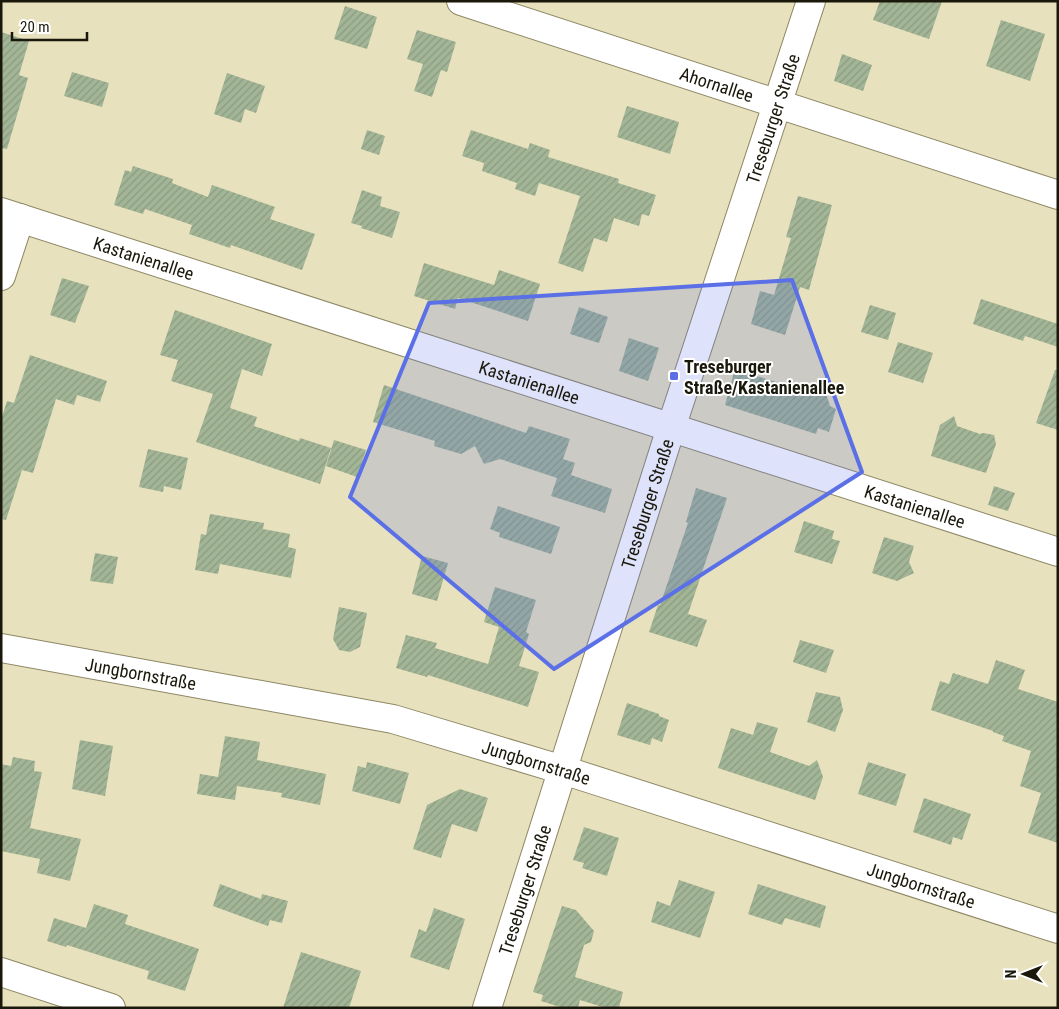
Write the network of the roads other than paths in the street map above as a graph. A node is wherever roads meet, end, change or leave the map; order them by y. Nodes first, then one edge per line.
1 (461, 1) edge
2 (811, 1) edge
3 (778, 104) junction
4 (1058, 195) edge
5 (11, 215) edge
6 (1, 276) edge
7 (671, 428) junction
8 (1058, 552) edge
9 (1, 648) edge
10 (562, 770) junction
11 (1058, 929) edge
12 (1, 972) edge
13 (111, 1008) edge
14 (487, 1008) edge

1 - 3 street, Ahornallee
2 - 3 street, Treseburger Straße
3 - 4 street, Ahornallee
3 - 7 street, Treseburger Straße
5 - 6 street
5 - 7 street, Kastanienallee
7 - 8 street, Kastanienallee
7 - 10 street, Treseburger Straße
9 - 10 street, Jungbornstraße
10 - 11 street, Jungbornstraße
10 - 14 street, Treseburger Straße
12 - 13 street

